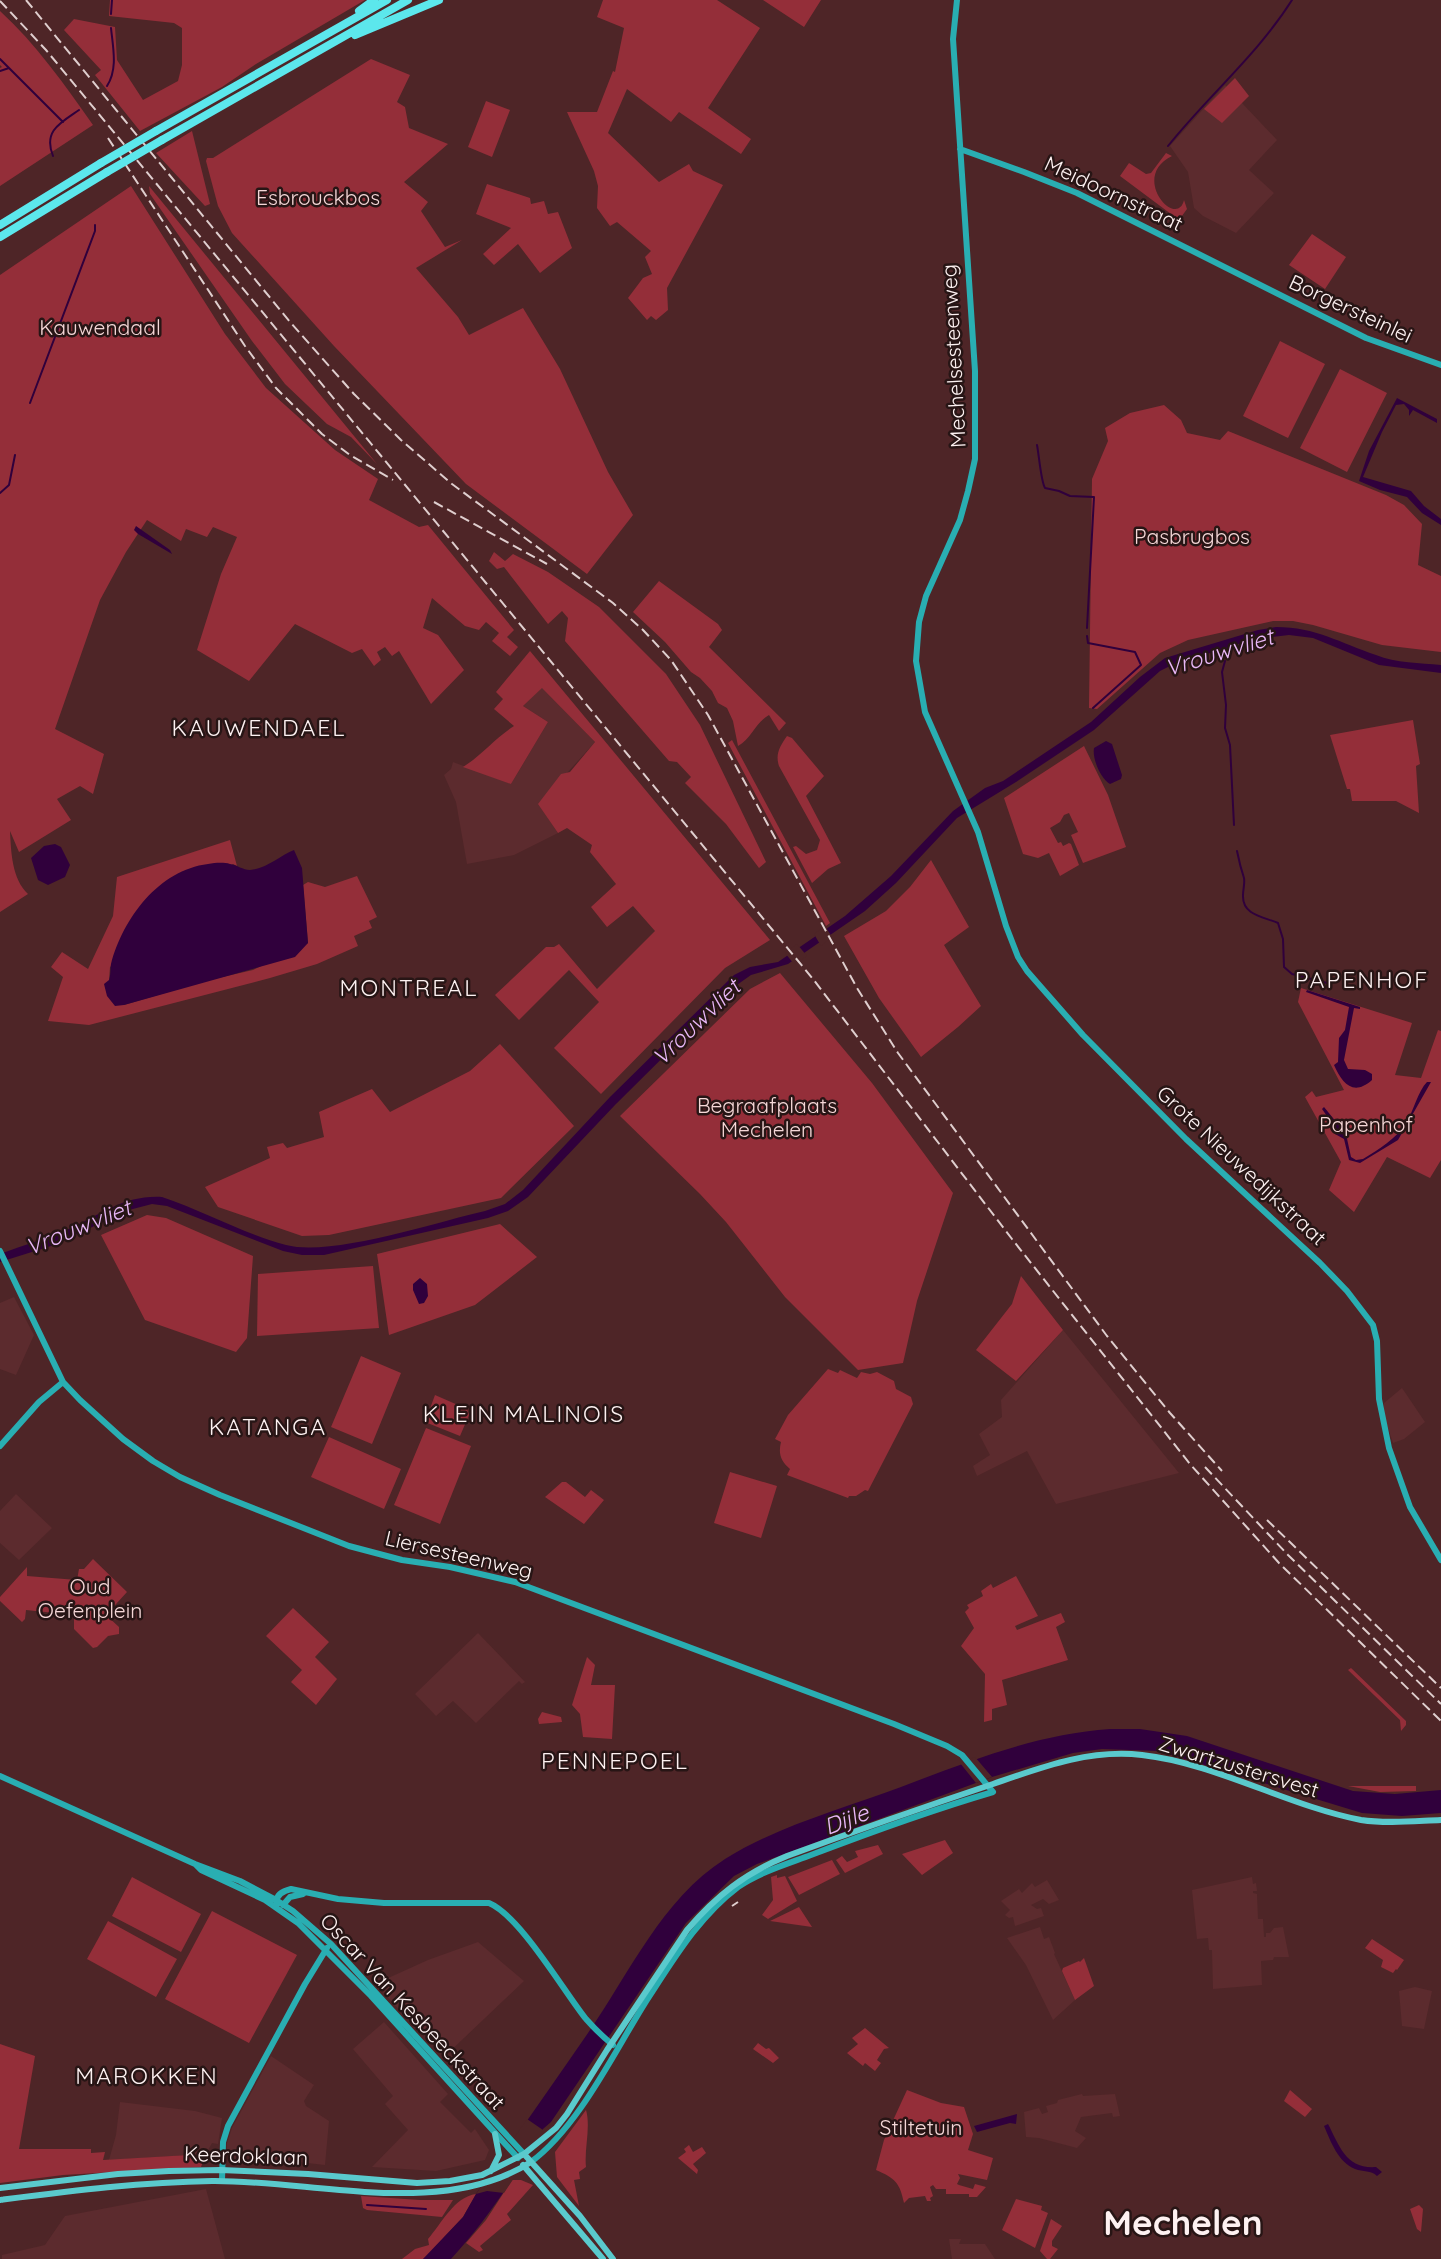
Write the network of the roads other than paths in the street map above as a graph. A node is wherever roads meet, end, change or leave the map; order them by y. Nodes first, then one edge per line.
1 (374, 0) edge
2 (387, 0) edge
3 (408, 0) edge
4 (439, 0) edge
5 (957, 0) edge
6 (347, 23) junction
7 (343, 37) junction
8 (960, 149) junction
9 (0, 225) edge
10 (0, 237) edge
11 (1248, 279) joint
12 (1441, 365) edge
13 (971, 816) joint
14 (0, 1251) edge
15 (64, 1382) junction
16 (0, 1446) edge
17 (1441, 1560) edge
18 (0, 1776) edge
19 (985, 1783) junction
20 (1441, 1820) edge
21 (279, 1904) junction
22 (329, 1947) junction
23 (612, 2044) junction
24 (495, 2133) junction
25 (510, 2144) junction
26 (524, 2162) junction
27 (221, 2170) junction
28 (492, 2170) junction
29 (222, 2181) junction
30 (0, 2188) edge
31 (0, 2200) edge
32 (603, 2259) edge
33 (613, 2259) edge

1 - 6 highway
2 - 6 highway
3 - 7 highway
4 - 7 highway
5 - 8 main road, Mechelsesteenweg
6 - 9 highway, bridge
7 - 10 highway, bridge
8 - 11 main road, Meidoornstraat
8 - 13 main road, Mechelsesteenweg
11 - 12 main road, Borgersteinlei
13 - 17 main road, Grote Nieuwedijkstraat
14 - 15 main road, Liersesteenweg
15 - 16 main road
15 - 19 main road, Liersesteenweg
18 - 21 main road, Oscar Van Kesbeeckstraat
19 - 20 main road, Zwartzustersvest
19 - 23 main road, Zwartzustersvest
19 - 23 main road, Liersesteenweg
21 - 22 main road, Oscar Van Kesbeeckstraat
21 - 23 main road
22 - 24 main road, Oscar Van Kesbeeckstraat
22 - 25 main road, Oscar Van Kesbeeckstraat
22 - 27 main road
23 - 26 main road, Zwartzustersvest
23 - 26 main road
24 - 25 main road, Oscar Van Kesbeeckstraat
24 - 28 main road
25 - 26 main road, Oscar Van Kesbeeckstraat
26 - 28 main road, Keerdoklaan
26 - 29 main road, Keerdoklaan
26 - 32 main road
26 - 33 main road
27 - 28 main road, Keerdoklaan
27 - 29 main road
27 - 30 main road, Keerdoklaan
29 - 31 main road, Keerdoklaan

